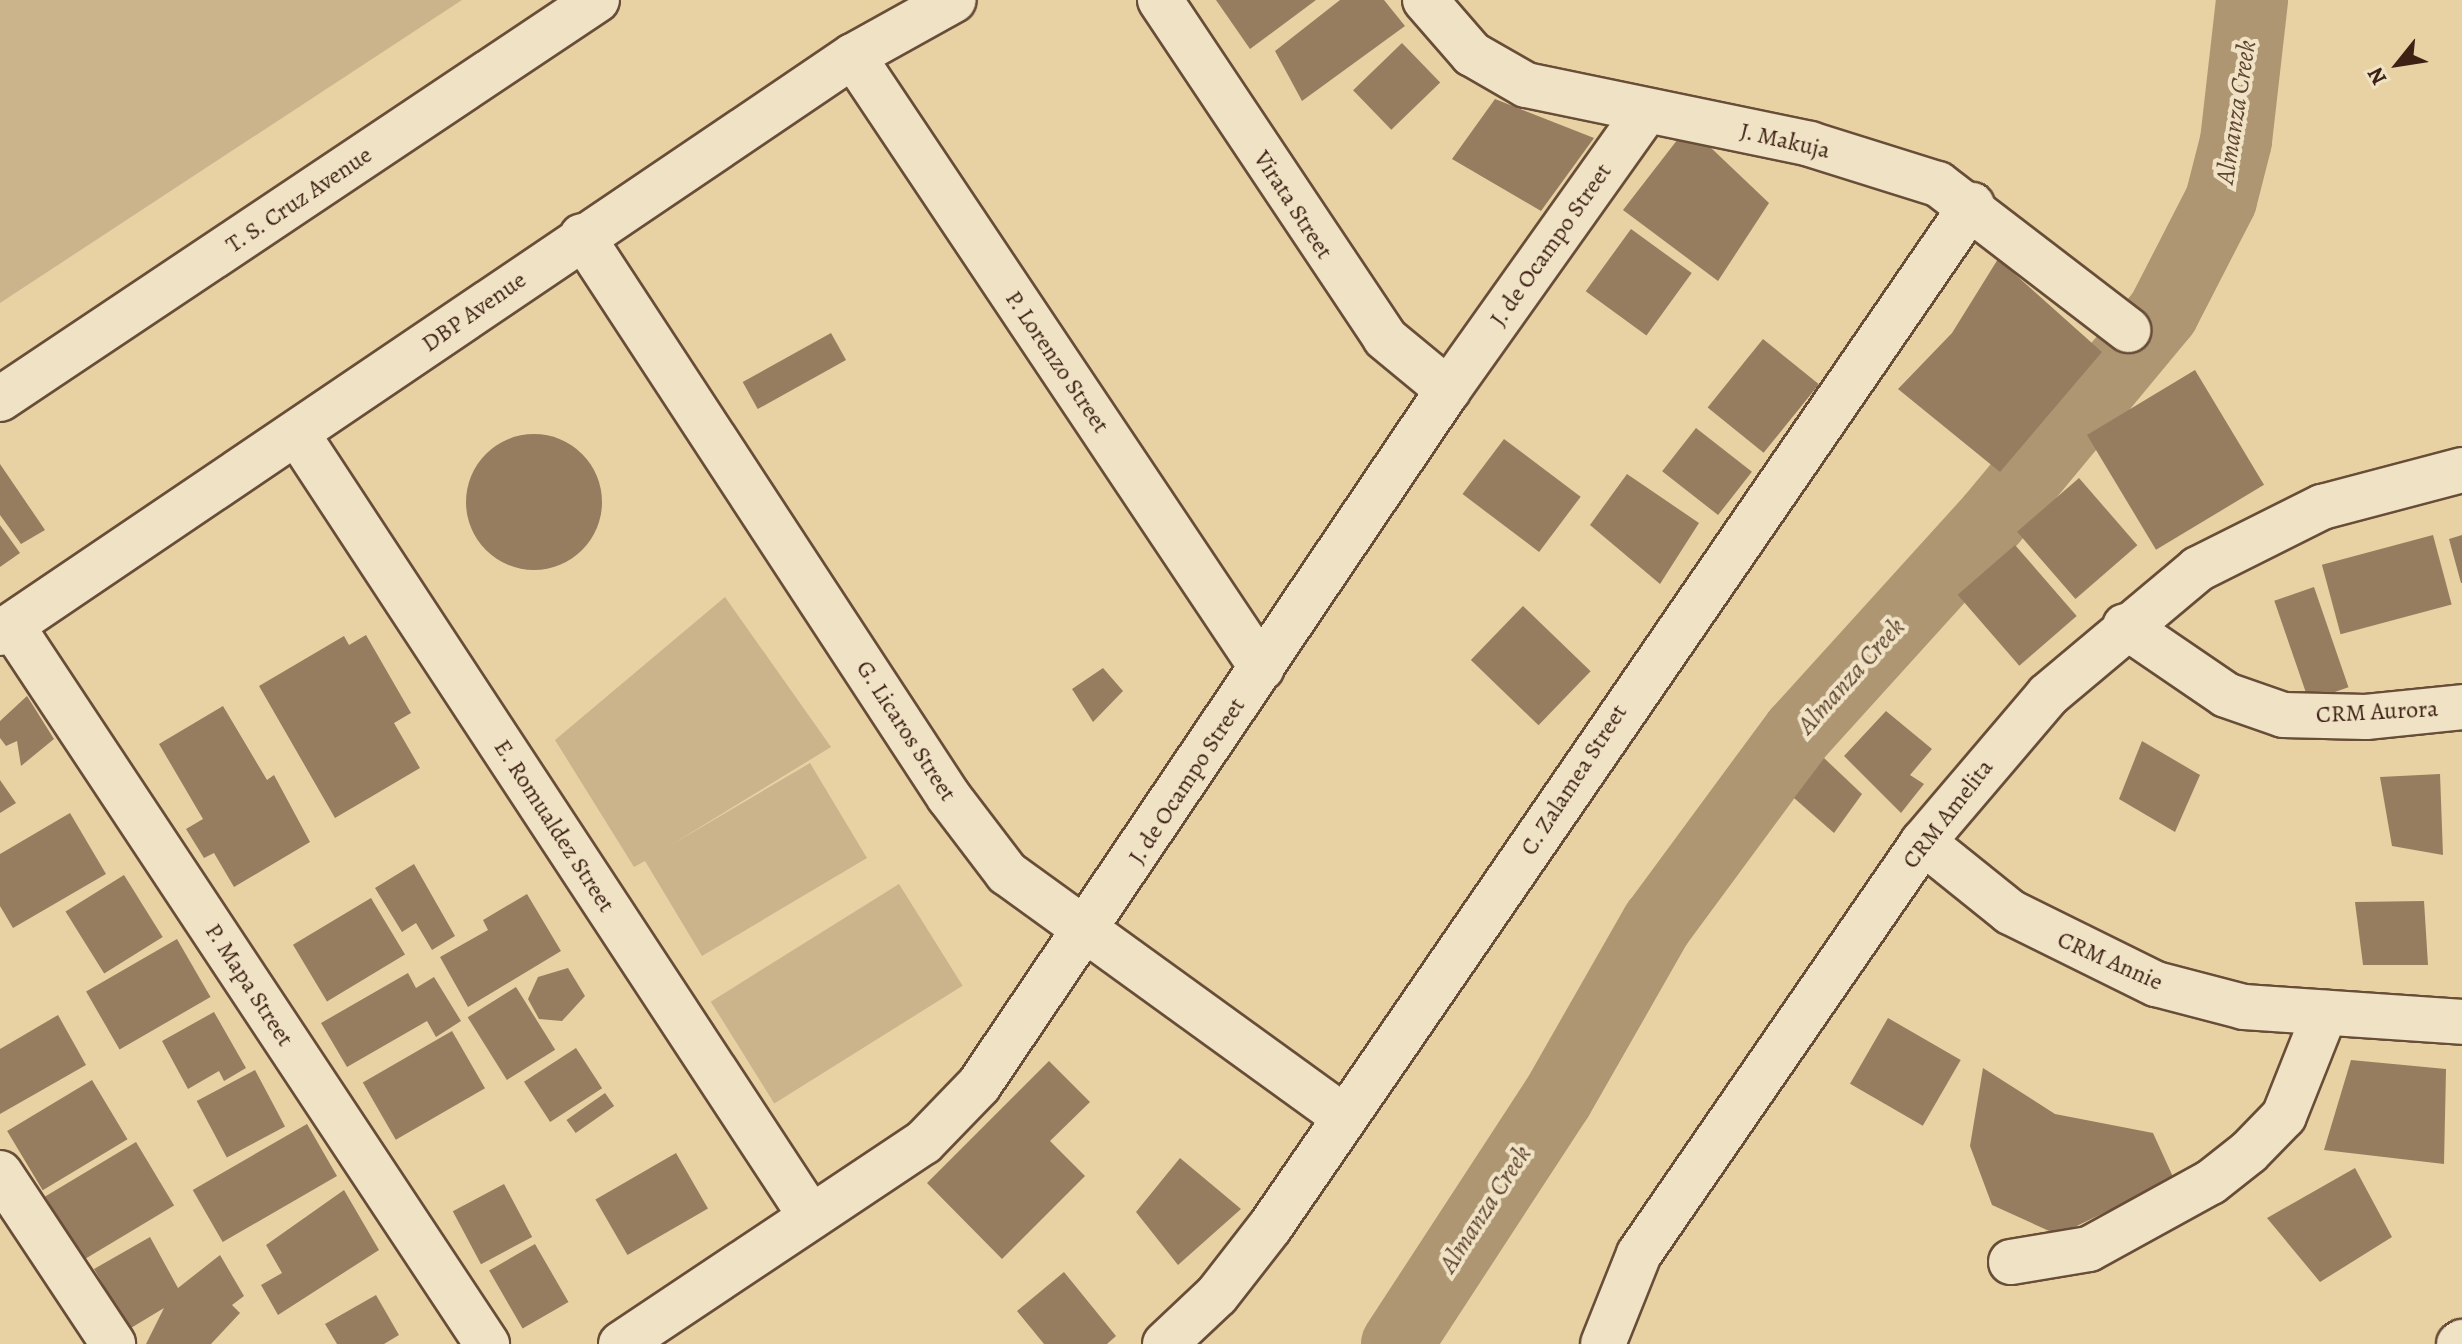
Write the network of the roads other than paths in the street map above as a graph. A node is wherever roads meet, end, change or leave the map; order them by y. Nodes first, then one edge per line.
1 (597, 0) edge
2 (954, 0) edge
3 (1160, 0) edge
4 (1425, 0) edge
5 (853, 56) junction
6 (1646, 111) junction
7 (1972, 205) junction
8 (582, 236) junction
9 (2128, 330) dead end
10 (1448, 390) junction
11 (0, 399) edge
12 (298, 435) junction
13 (2462, 470) edge
14 (2125, 626) junction
15 (6, 630) edge
16 (1262, 668) junction
17 (2462, 707) edge
18 (1923, 842) junction
19 (1087, 931) junction
20 (2325, 1013) junction
21 (2462, 1022) edge
22 (1345, 1118) junction
23 (0, 1173) edge
24 (811, 1217) junction
25 (2011, 1262) dead end
26 (113, 1344) edge
27 (487, 1344) edge
28 (621, 1344) edge
29 (1165, 1344) edge
30 (1603, 1344) edge

1 - 11 street, T. S. Cruz Avenue
2 - 5 street, DBP Avenue
3 - 10 street, Virata Street
4 - 6 street, J. Makuja
5 - 8 street, DBP Avenue
5 - 16 street, P. Lorenzo Street
6 - 7 street, J. Makuja
6 - 10 street, J. de Ocampo Street
7 - 9 street, J. Makuja
7 - 22 street, C. Zalamea Street
8 - 12 street, DBP Avenue
8 - 19 street, G. Licaros Street
10 - 16 street, J. de Ocampo Street
12 - 15 street, DBP Avenue
12 - 24 street, E. Romualdez Street
13 - 14 street, CRM Amelita
14 - 17 street, CRM Aurora
14 - 18 street, CRM Amelita
15 - 27 street, P. Mapa Street
16 - 19 street, J. de Ocampo Street
18 - 20 street, CRM Annie
18 - 30 street, CRM Amelita
19 - 22 street, G. Licaros Street
19 - 24 street, J. de Ocampo Street
20 - 21 street, CRM Annie
20 - 25 street
22 - 29 street, C. Zalamea Street
23 - 26 street
24 - 28 street, J. de Ocampo Street

